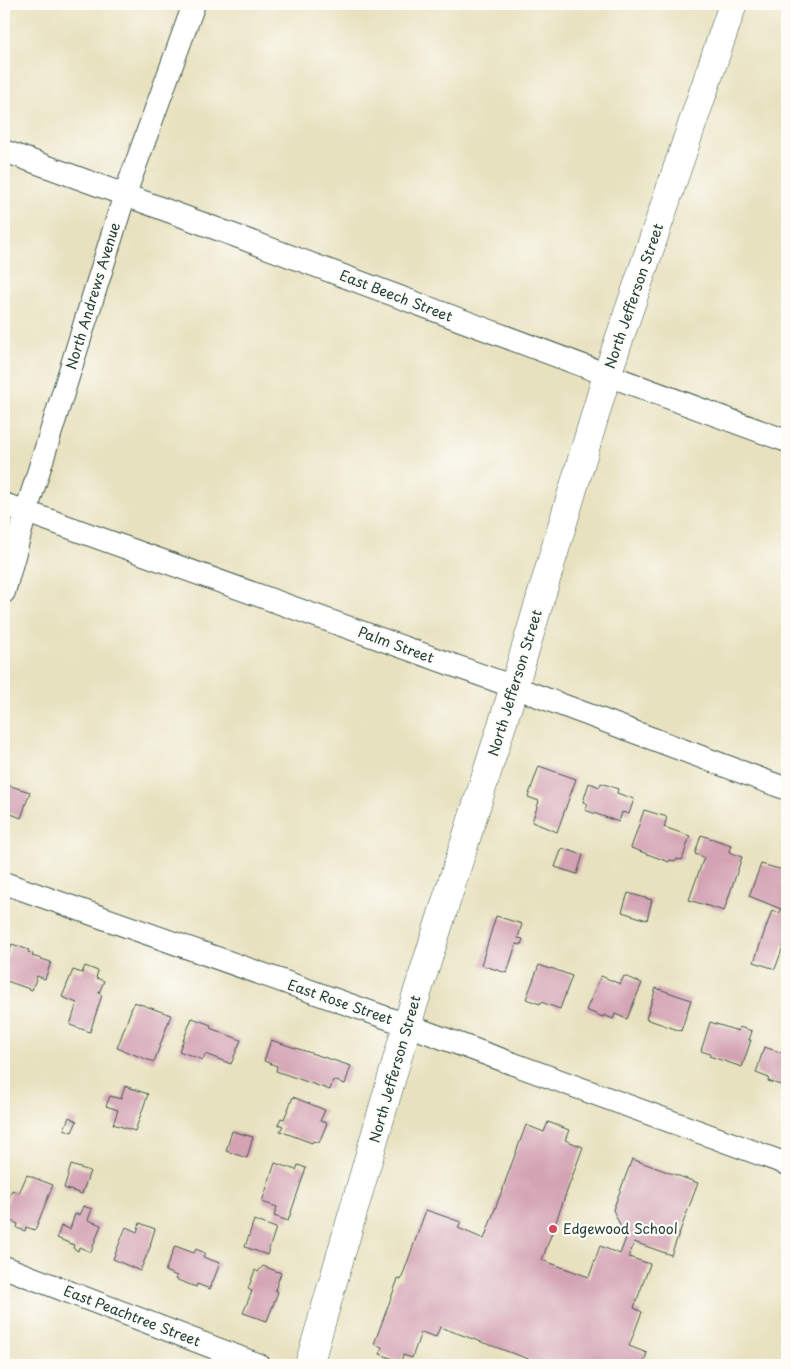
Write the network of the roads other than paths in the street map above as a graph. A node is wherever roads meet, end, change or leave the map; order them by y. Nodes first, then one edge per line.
1 (194, 4) edge
2 (733, 4) edge
3 (4, 151) edge
4 (125, 194) junction
5 (607, 375) junction
6 (787, 441) edge
7 (4, 504) edge
8 (26, 512) junction
9 (4, 592) edge
10 (514, 688) junction
11 (787, 789) edge
12 (4, 883) edge
13 (407, 1025) junction
14 (787, 1164) edge
15 (4, 1267) edge
16 (259, 1365) edge
17 (309, 1365) edge

1 - 4 street, North Andrews Avenue
2 - 5 street, North Jefferson Street
3 - 4 street, East Beech Street
4 - 5 street, East Beech Street
4 - 8 street, North Andrews Avenue
5 - 6 street, East Beech Street
5 - 10 street, North Jefferson Street
7 - 8 street, Palm Street
8 - 9 street, North Andrews Avenue
8 - 10 street, Palm Street
10 - 11 street, Palm Street
10 - 13 street, North Jefferson Street
12 - 13 street, East Rose Street
13 - 14 street, East Rose Street
13 - 17 street, North Jefferson Street
15 - 16 street, East Peachtree Street

